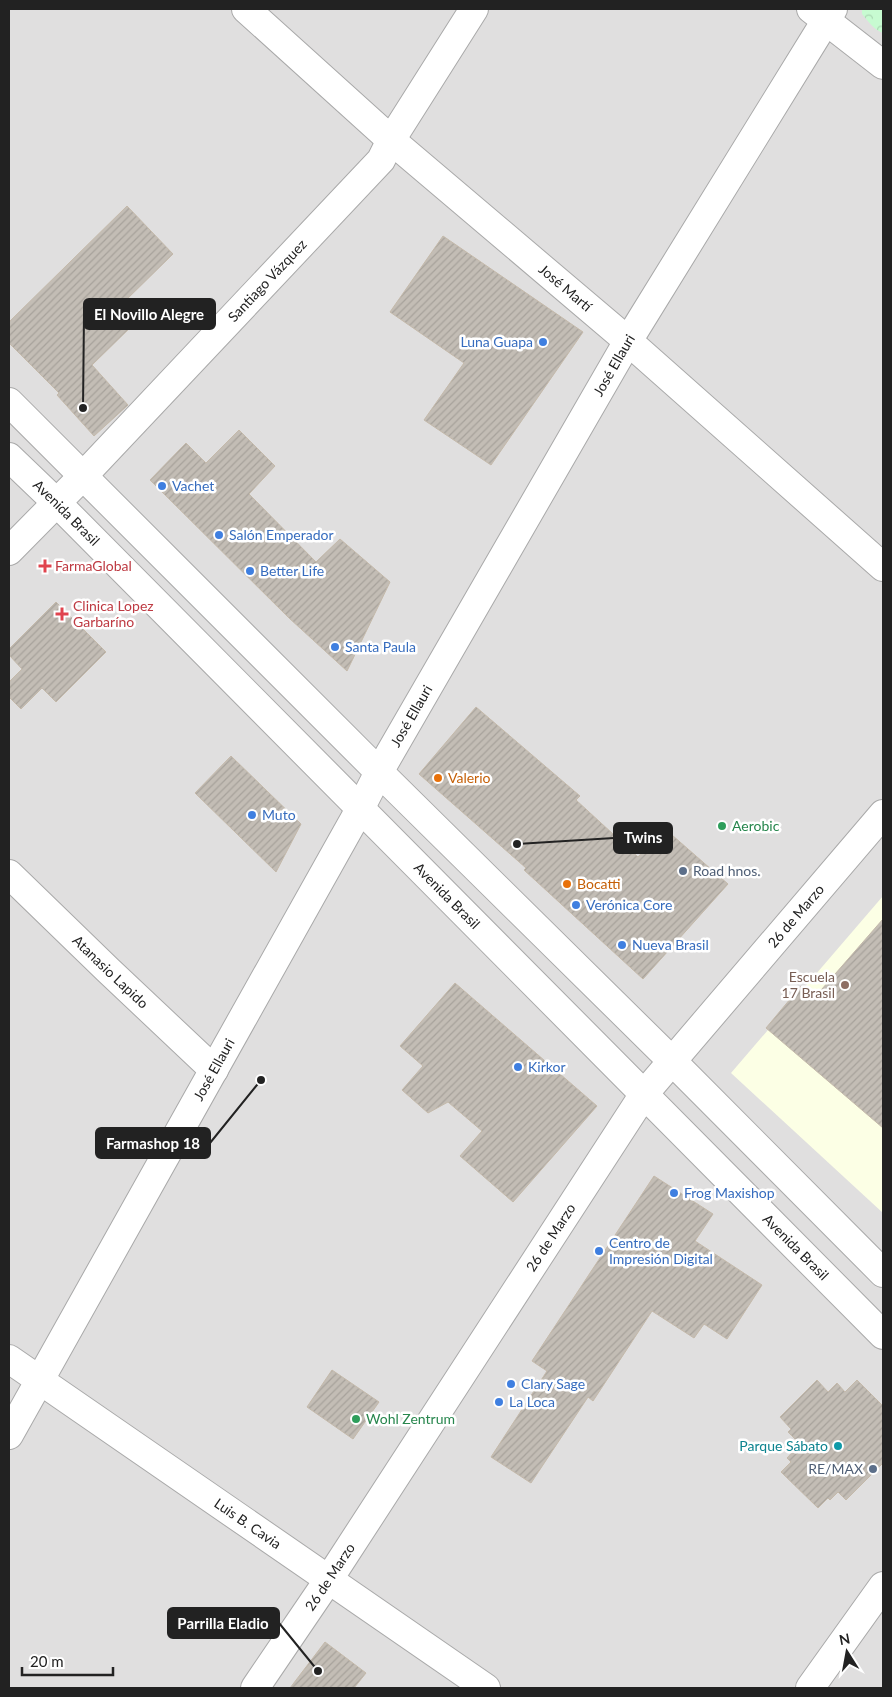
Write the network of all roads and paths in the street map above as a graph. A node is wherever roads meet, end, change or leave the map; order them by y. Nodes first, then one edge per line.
1 (246, 9) edge
2 (474, 9) edge
3 (823, 13) edge
4 (883, 65) edge
5 (391, 140) junction
6 (628, 341) junction
7 (9, 402) edge
8 (9, 457) edge
9 (82, 477) junction
10 (57, 503) junction
11 (9, 550) edge
12 (883, 567) edge
13 (379, 772) junction
14 (360, 810) junction
15 (883, 814) edge
16 (9, 874) edge
17 (672, 1061) junction
18 (214, 1070) junction
19 (644, 1094) junction
20 (883, 1273) edge
21 (883, 1335) edge
22 (9, 1359) edge
23 (39, 1380) junction
24 (9, 1435) edge
25 (329, 1579) junction
26 (883, 1586) edge
27 (255, 1688) edge
28 (486, 1688) edge
29 (810, 1688) edge

1 - 5 street, José Martí
2 - 5 street, Santiago Vázquez
3 - 4 street
3 - 6 street, José Ellauri
5 - 6 street, José Martí
5 - 9 street, Santiago Vázquez
6 - 12 street, José Martí
6 - 13 street, José Ellauri
7 - 9 street
8 - 10 street, Avenida Brasil
9 - 10 street, Santiago Vázquez
9 - 13 street
10 - 11 street, Santiago Vázquez
10 - 14 street, Avenida Brasil
13 - 14 street, José Ellauri
13 - 17 street
14 - 18 street, José Ellauri
14 - 19 street, Avenida Brasil
15 - 17 street, 26 de Marzo
16 - 18 street, Atanasio Lapido
17 - 19 street, 26 de Marzo
17 - 20 street
18 - 23 street, José Ellauri
19 - 21 street, Avenida Brasil
19 - 25 street, 26 de Marzo
22 - 23 street, Luis B. Cavia
23 - 24 street, José Ellauri
23 - 25 street, Luis B. Cavia
25 - 27 street, 26 de Marzo
25 - 28 street, Luis B. Cavia
26 - 29 street

